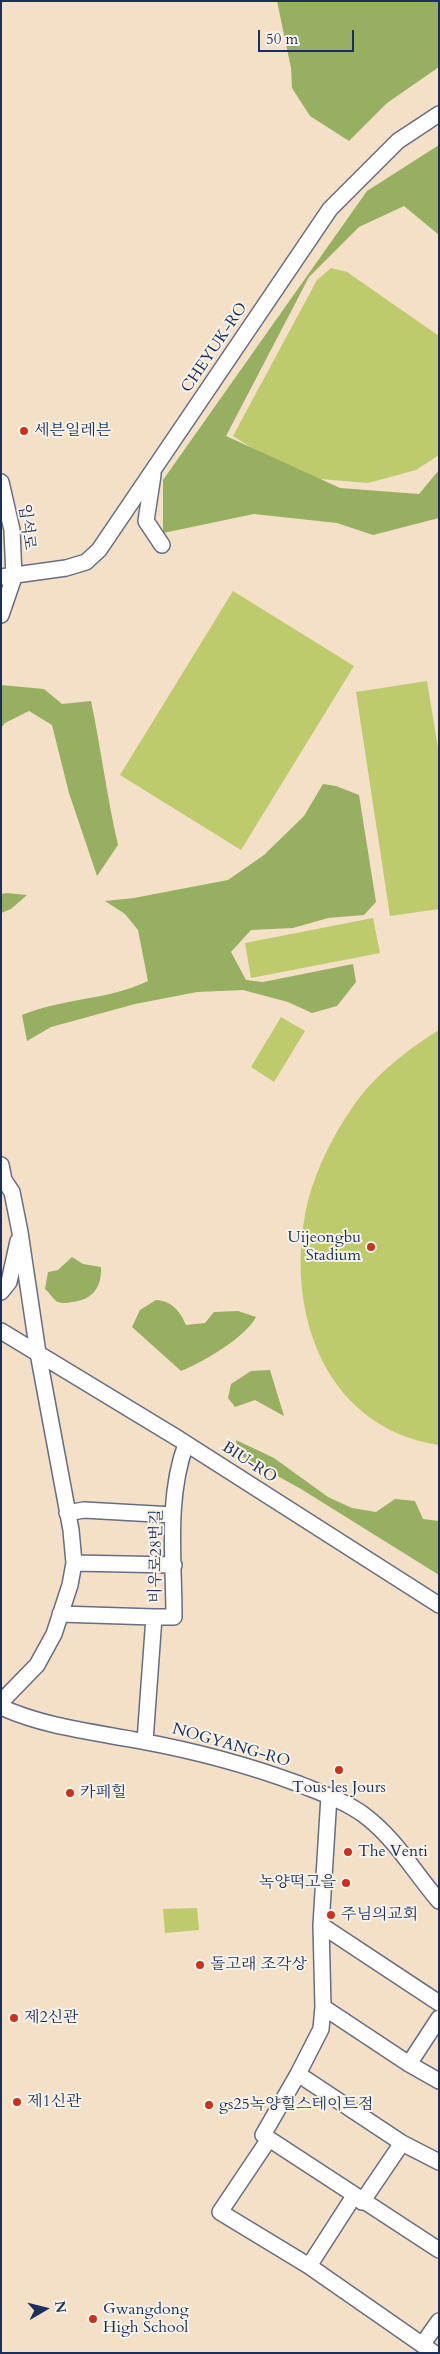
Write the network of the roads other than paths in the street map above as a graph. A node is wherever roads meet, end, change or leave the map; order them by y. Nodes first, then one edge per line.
1 (439, 114) edge
2 (154, 470) junction
3 (1, 482) edge
4 (162, 546) dead end
5 (7, 577) edge
6 (1, 615) edge
7 (1, 1165) edge
8 (20, 1232) junction
9 (1, 1292) edge
10 (1, 1331) edge
11 (38, 1353) junction
12 (186, 1444) junction
13 (67, 1513) junction
14 (174, 1515) junction
15 (74, 1564) junction
16 (174, 1565) junction
17 (439, 1605) edge
18 (60, 1614) junction
19 (154, 1617) junction
20 (1, 1702) edge
21 (1, 1707) edge
22 (144, 1741) junction
23 (329, 1796) junction
24 (439, 1901) edge
25 (320, 1925) junction
26 (439, 2003) edge
27 (323, 2007) junction
28 (439, 2018) edge
29 (409, 2064) junction
30 (298, 2074) junction
31 (439, 2081) edge
32 (269, 2139) junction
33 (402, 2143) junction
34 (439, 2162) edge
35 (358, 2199) junction
36 (439, 2250) edge
37 (310, 2266) junction
38 (439, 2321) edge
39 (428, 2349) edge

1 - 2 street, CHEYUK-RO
2 - 4 street
2 - 5 street, CHEYUK-RO
3 - 5 street, 입석로
5 - 6 street
7 - 8 street
8 - 9 street
8 - 11 street
10 - 11 street
11 - 12 street, BIU-RO
11 - 13 street
12 - 14 street, 비우로28번길
12 - 17 street, BIU-RO
13 - 14 street
13 - 15 street
14 - 16 street, 비우로28번길
15 - 16 street
15 - 18 street
16 - 19 street, 비우로28번길
18 - 19 street
18 - 20 street
19 - 22 street, 비우로28번길
21 - 22 street, NOGYANG-RO
22 - 23 street, NOGYANG-RO
23 - 24 street, NOGYANG-RO
23 - 25 street
25 - 26 street
25 - 27 street
27 - 29 street
27 - 30 street
28 - 29 street
29 - 31 street
30 - 32 street
30 - 33 street
32 - 35 street
32 - 37 street
33 - 34 street
33 - 35 street
35 - 36 street
35 - 37 street
37 - 39 street
38 - 39 street

